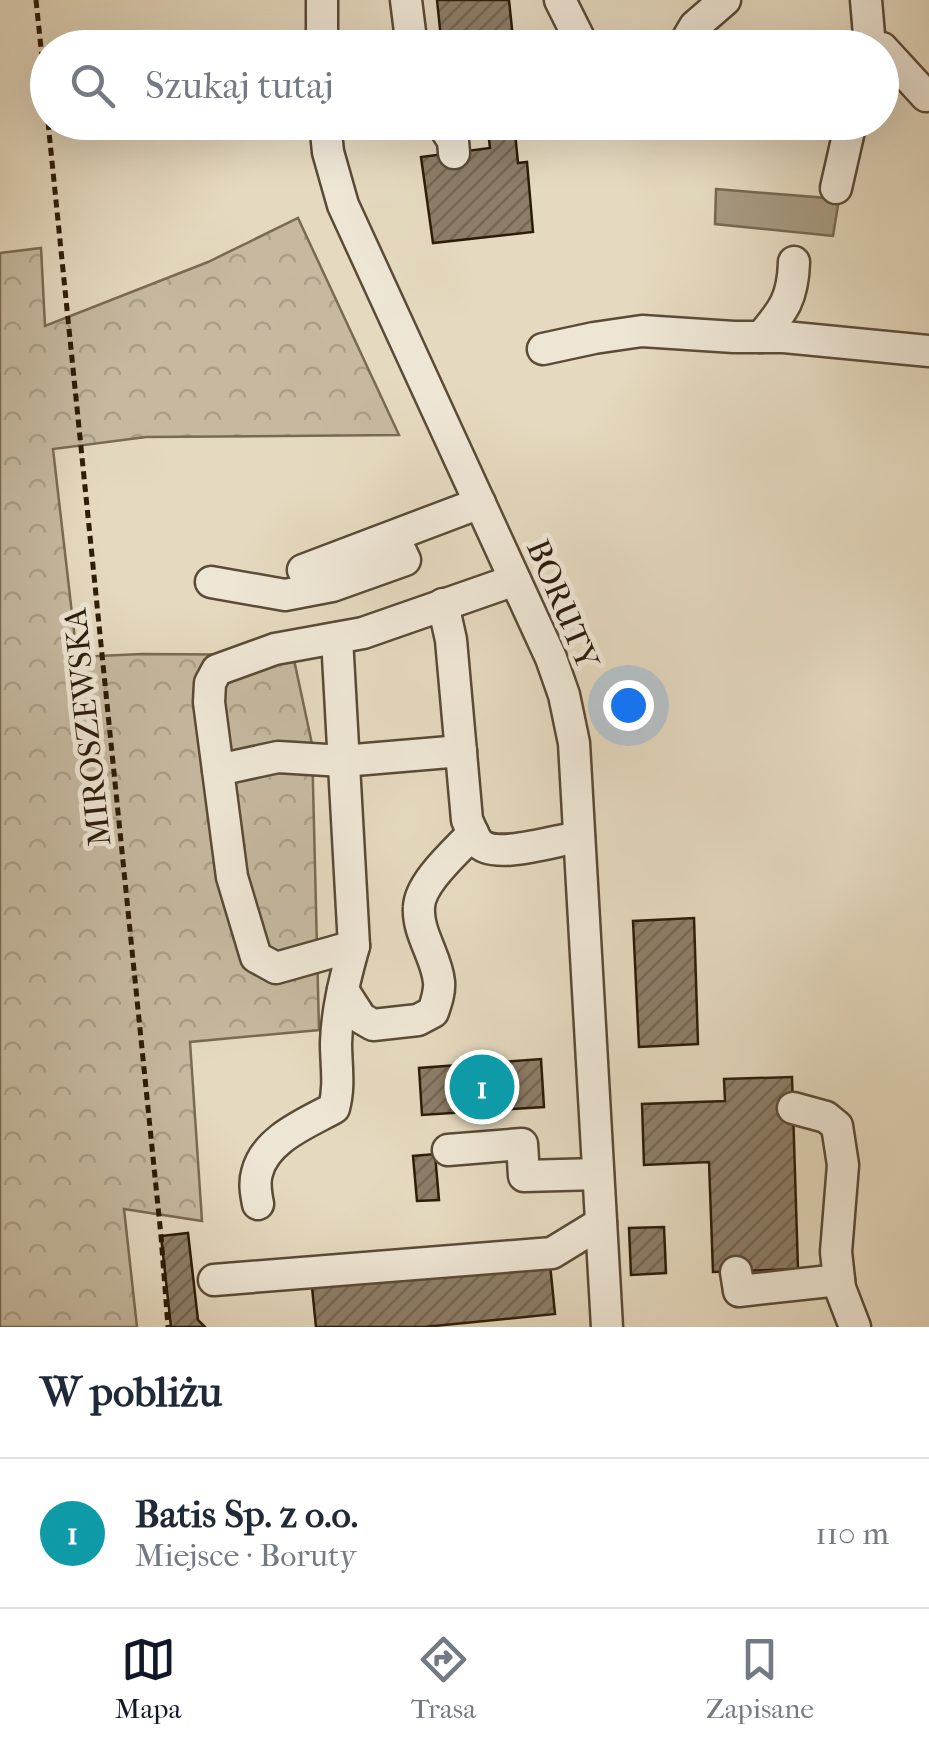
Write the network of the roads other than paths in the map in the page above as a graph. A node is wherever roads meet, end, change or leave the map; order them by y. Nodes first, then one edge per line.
1 (322, 0) edge
2 (406, 0) edge
3 (560, 0) edge
4 (725, 0) edge
5 (866, 0) edge
6 (322, 30) edge
7 (410, 30) edge
8 (575, 30) edge
9 (693, 30) edge
10 (871, 30) edge
11 (899, 70) edge
12 (926, 96) dead end
13 (326, 140) edge
14 (451, 140) edge
15 (847, 140) edge
16 (454, 153) dead end
17 (836, 188) dead end
18 (794, 262) dead end
19 (761, 337) junction
20 (543, 349) dead end
21 (929, 351) edge
22 (480, 503) junction
23 (515, 580) junction
24 (211, 582) dead end
25 (294, 582) junction
26 (443, 604) junction
27 (337, 638) junction
28 (296, 645) junction
29 (461, 752) junction
30 (344, 761) junction
31 (218, 770) junction
32 (474, 833) junction
33 (580, 837) junction
34 (354, 946) junction
35 (342, 990) junction
36 (793, 1108) dead end
37 (448, 1150) dead end
38 (598, 1174) junction
39 (258, 1204) dead end
40 (601, 1223) junction
41 (736, 1272) dead end
42 (214, 1280) dead end
43 (839, 1280) junction
44 (606, 1327) edge
45 (854, 1327) edge

1 - 6 street
2 - 7 street
3 - 8 street
4 - 9 street
5 - 10 street
11 - 12 street
13 - 22 street, BORUTY
14 - 16 street
15 - 17 street
18 - 19 street
19 - 20 street
19 - 21 street
22 - 23 street, BORUTY
22 - 25 street
23 - 26 street
23 - 33 street, BORUTY
24 - 25 street
25 - 28 street
26 - 27 street
26 - 29 street
27 - 28 street
27 - 30 street
28 - 31 street
29 - 30 street
29 - 32 street
30 - 31 street
30 - 34 street
31 - 34 street
32 - 33 street
32 - 35 street
33 - 38 street, BORUTY
34 - 35 street
35 - 39 street
36 - 43 street
37 - 38 street
38 - 40 street, BORUTY
40 - 42 street
40 - 44 street, BORUTY
41 - 43 street
43 - 45 street

